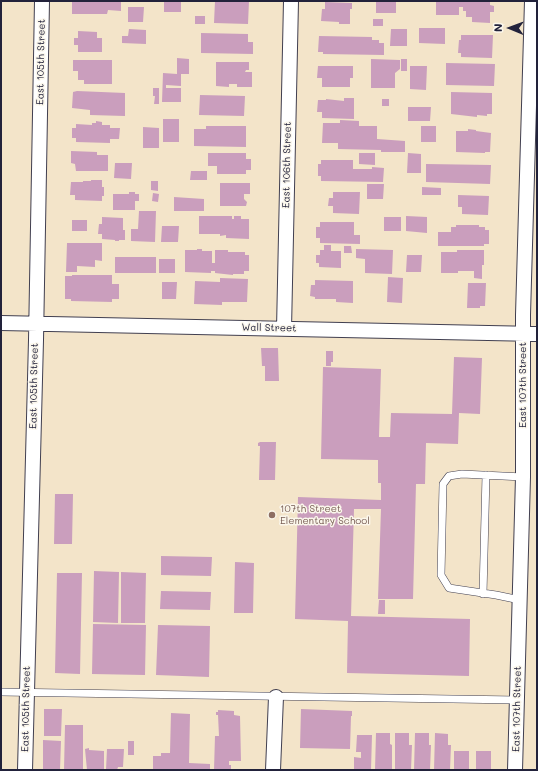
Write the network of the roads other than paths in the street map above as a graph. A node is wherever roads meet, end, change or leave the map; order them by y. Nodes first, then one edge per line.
1 (42, 1) edge
2 (291, 1) edge
3 (532, 1) edge
4 (1, 323) edge
5 (36, 324) junction
6 (284, 329) junction
7 (523, 334) junction
8 (537, 334) edge
9 (486, 475) junction
10 (523, 477) junction
11 (483, 594) junction
12 (520, 600) junction
13 (1, 692) edge
14 (27, 692) junction
15 (276, 697) junction
16 (517, 700) junction
17 (25, 770) edge
18 (273, 770) edge
19 (515, 770) edge

1 - 5 street, East 105th Street
2 - 6 street, East 106th Street
3 - 7 street, East 107th Street
4 - 5 street, Wall Street
5 - 6 street, Wall Street
5 - 14 street, East 105th Street
6 - 7 street, Wall Street
7 - 8 street, Wall Street
7 - 10 street, East 107th Street
9 - 10 lane
9 - 11 lane
9 - 11 lane
10 - 12 street, East 107th Street
11 - 12 lane
12 - 16 street, East 107th Street
13 - 14 lane
14 - 15 lane
14 - 17 street, East 105th Street
15 - 16 lane
15 - 18 street
16 - 19 street, East 107th Street

